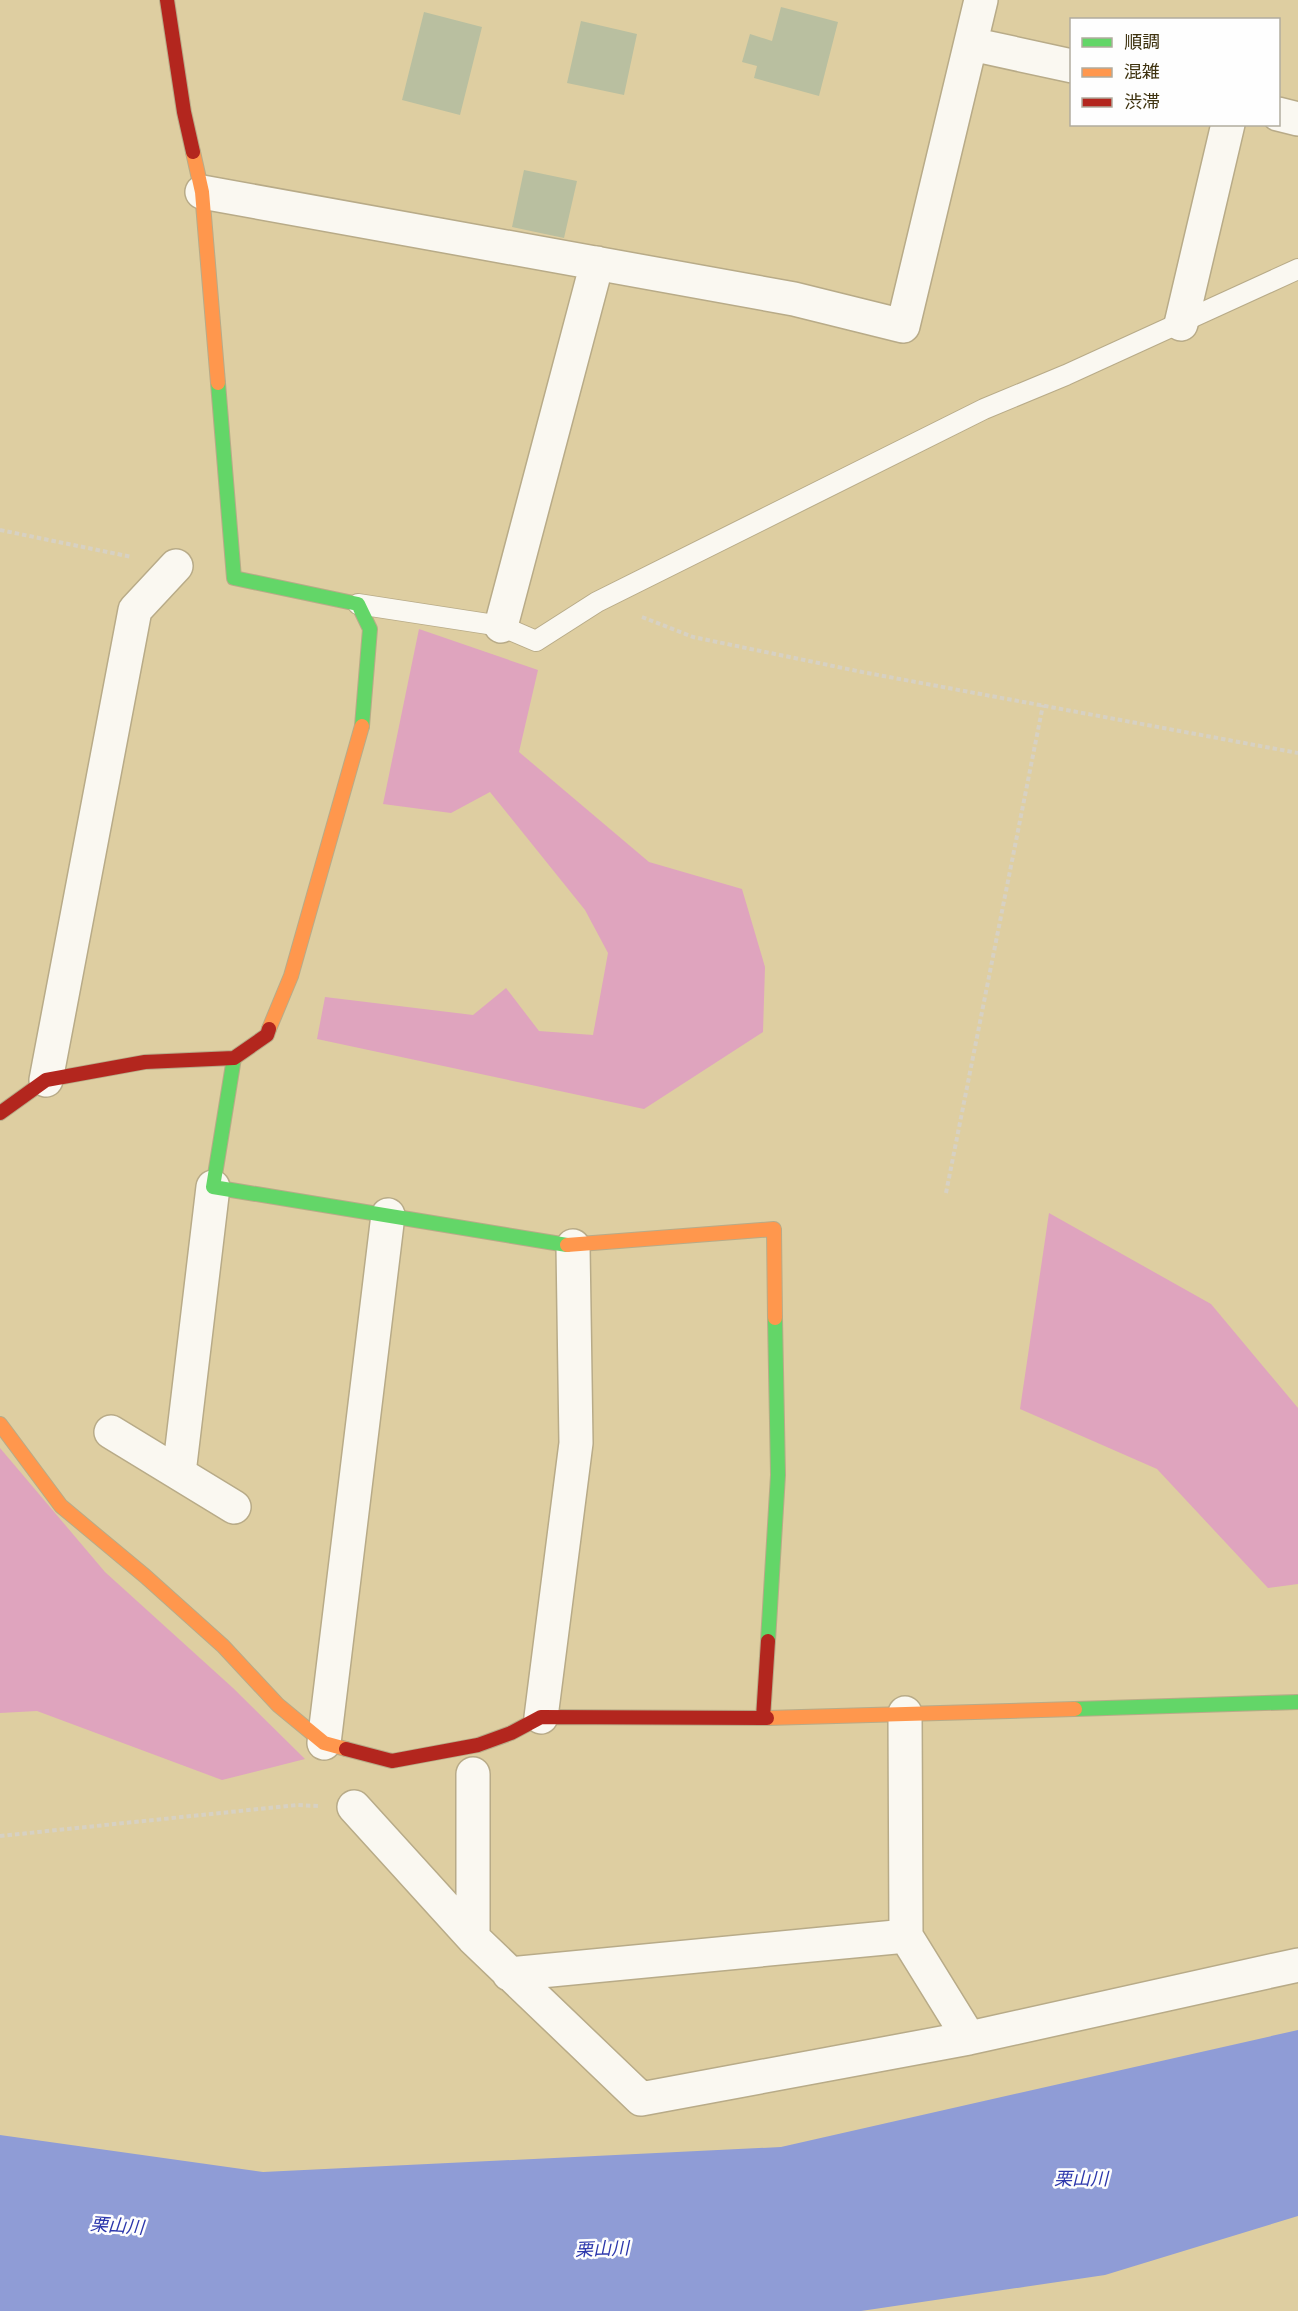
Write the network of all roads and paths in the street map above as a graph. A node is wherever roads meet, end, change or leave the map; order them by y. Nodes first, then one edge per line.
1 (167, 0) edge
2 (981, 0) edge
3 (971, 44) junction
4 (1070, 66) edge
5 (1280, 114) edge
6 (1298, 119) edge
7 (1228, 126) edge
8 (202, 192) junction
9 (597, 263) junction
10 (1298, 269) edge
11 (1181, 324) junction
12 (0, 531) edge
13 (176, 566) joint
14 (597, 602) junction
15 (358, 604) junction
16 (501, 626) junction
17 (1043, 705) junction
18 (1298, 753) edge
19 (234, 1058) junction
20 (46, 1080) junction
21 (0, 1113) edge
22 (213, 1187) junction
23 (946, 1193) dead end
24 (388, 1215) junction
25 (573, 1246) junction
26 (0, 1424) edge
27 (111, 1432) dead end
28 (179, 1473) junction
29 (234, 1507) dead end
30 (1298, 1702) edge
31 (905, 1713) junction
32 (541, 1717) junction
33 (763, 1718) junction
34 (324, 1743) junction
35 (473, 1774) dead end
36 (354, 1807) joint
37 (0, 1836) edge
38 (906, 1936) junction
39 (473, 1938) junction
40 (1298, 1965) edge
41 (509, 1974) junction
42 (969, 2038) junction

1 - 8 street
2 - 3 street
3 - 4 street
3 - 9 street
5 - 6 street
7 - 11 street
8 - 9 street
8 - 15 street
9 - 16 street
10 - 11 lane
11 - 14 lane
12 - 13 path
13 - 20 street
14 - 16 lane
14 - 17 path
15 - 16 lane
15 - 19 street
17 - 18 path
17 - 23 path
19 - 20 street
19 - 22 street
20 - 21 street
22 - 24 street
22 - 28 street
24 - 25 street
24 - 34 street
25 - 32 street
25 - 33 street
26 - 34 street
27 - 28 street
28 - 29 street
30 - 31 street
31 - 33 street
31 - 38 street
32 - 33 street
32 - 34 street
35 - 39 street
36 - 37 path
36 - 39 street
38 - 41 street
38 - 42 street
39 - 41 street
40 - 42 street
41 - 42 street

